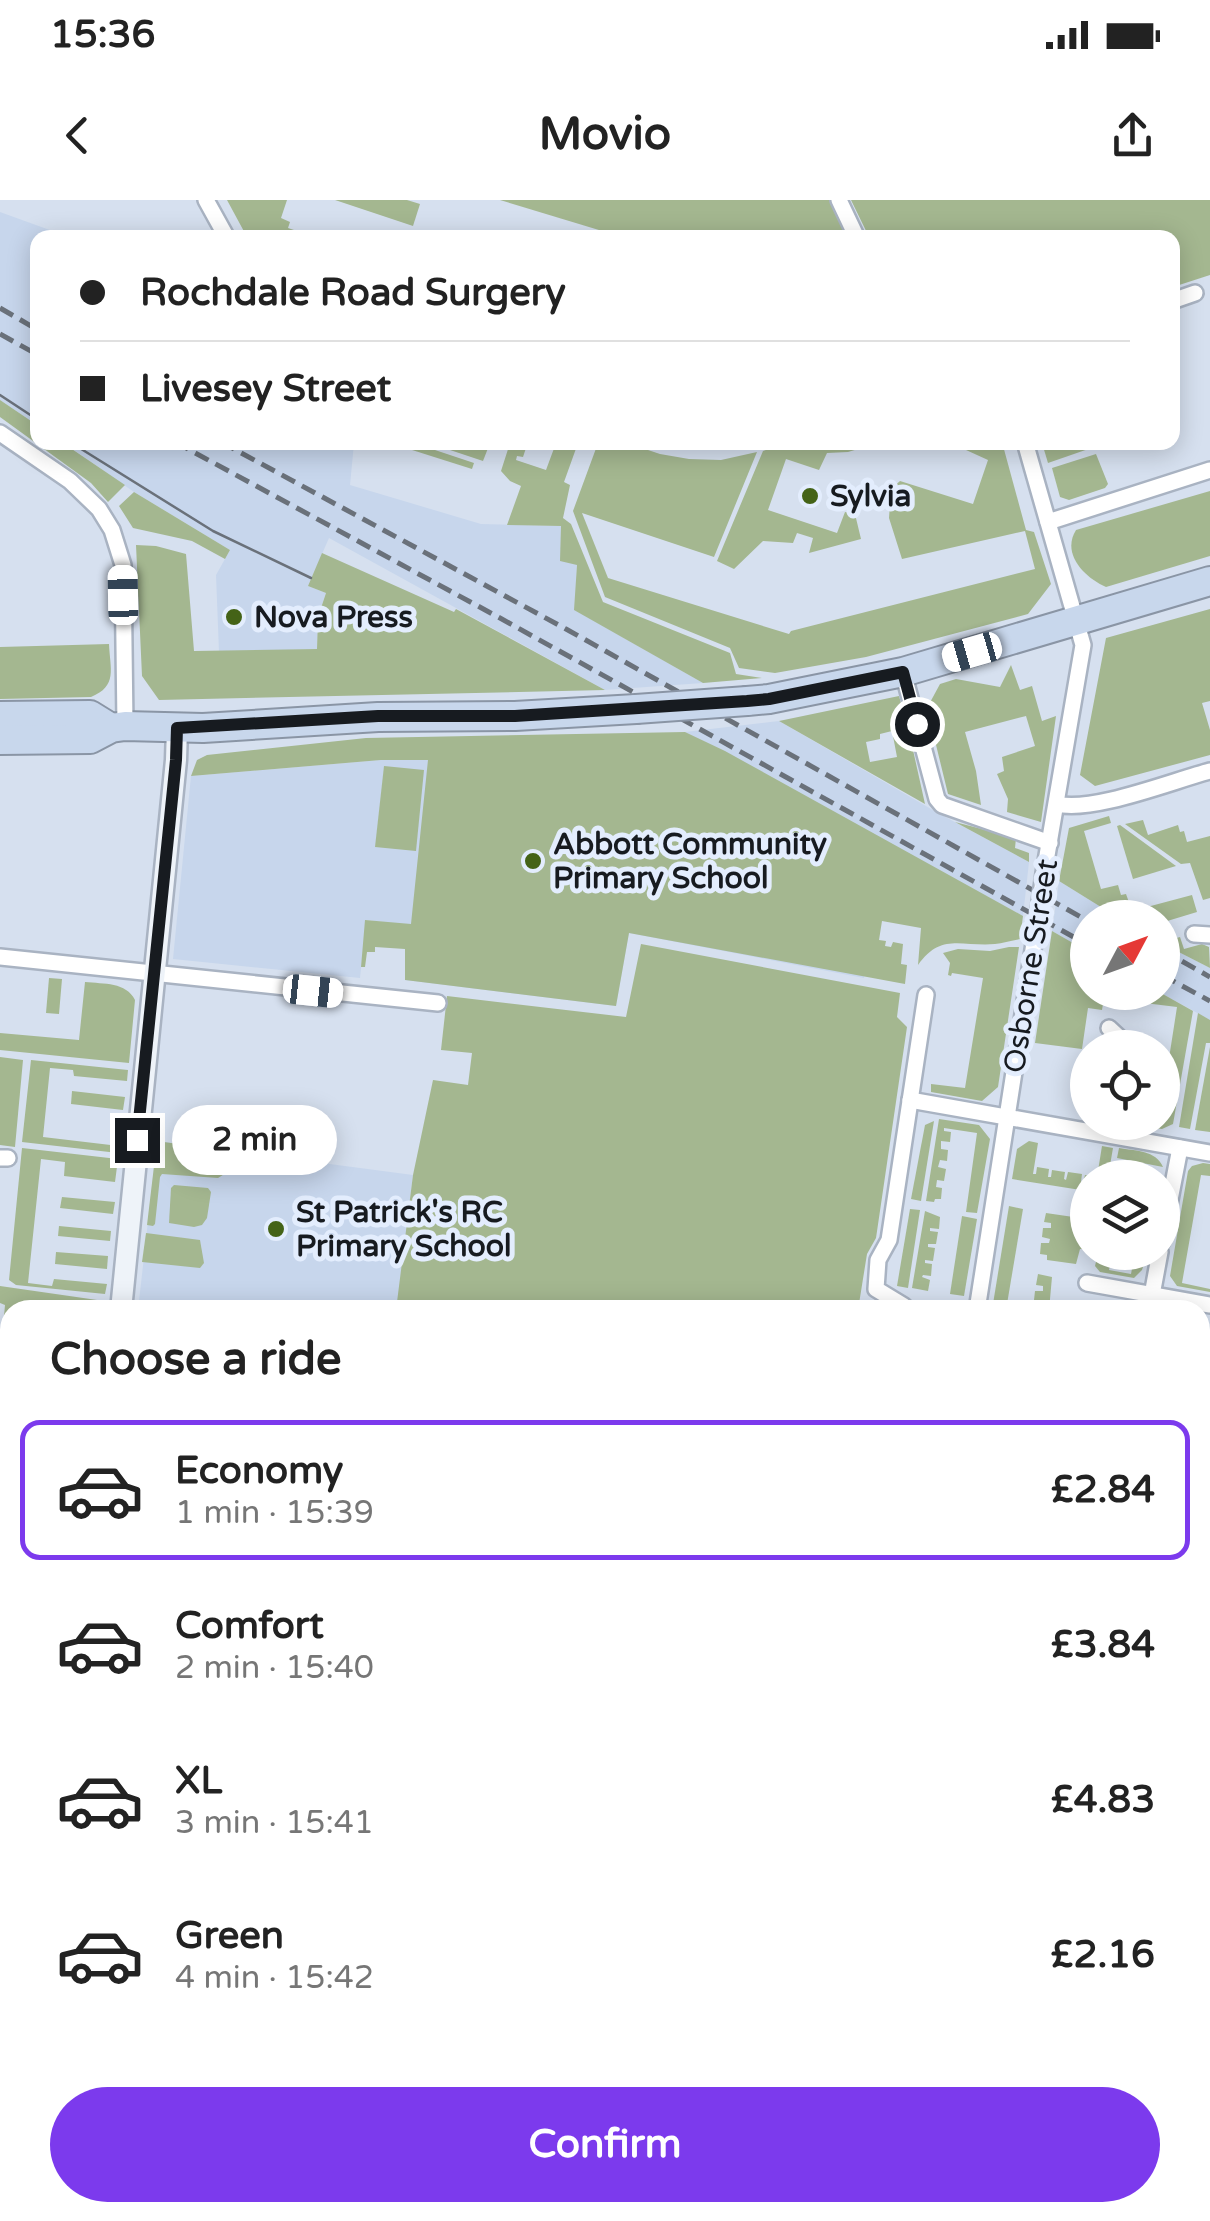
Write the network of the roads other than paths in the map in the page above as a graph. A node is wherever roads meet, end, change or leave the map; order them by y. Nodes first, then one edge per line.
1 (206, 200) edge
2 (839, 200) edge
3 (223, 230) edge
4 (853, 230) edge
5 (1195, 294) dead end
6 (1180, 299) edge
7 (0, 433) edge
8 (1027, 450) edge
9 (1210, 470) edge
10 (1048, 522) junction
11 (1210, 581) edge
12 (1076, 622) junction
13 (903, 672) junction
14 (0, 716) edge
15 (118, 727) junction
16 (177, 728) junction
17 (0, 740) edge
18 (1210, 771) edge
19 (1116, 798) junction
20 (1058, 804) junction
21 (1122, 816) dead end
22 (1050, 843) junction
23 (0, 957) edge
24 (154, 974) junction
25 (926, 995) dead end
26 (438, 1003) dead end
27 (1108, 1028) dead end
28 (1110, 1030) edge
29 (910, 1100) junction
30 (1009, 1117) junction
31 (1070, 1124) edge
32 (1152, 1140) edge
33 (1180, 1148) junction
34 (1210, 1153) edge
35 (1178, 1160) edge
36 (1157, 1270) edge
37 (1087, 1283) dead end
38 (1152, 1294) junction
39 (122, 1300) edge
40 (894, 1300) edge
41 (979, 1300) edge
42 (1184, 1300) edge

1 - 3 street
2 - 4 street
5 - 6 street
7 - 15 street
8 - 10 street, Osborne Street
9 - 10 street
10 - 12 street, Osborne Street
11 - 12 highway
12 - 13 highway
12 - 20 street, Osborne Street
13 - 16 highway, bridge
13 - 22 street
14 - 15 highway
15 - 16 highway
15 - 17 highway
16 - 24 street
18 - 19 street
19 - 20 street
19 - 21 street
20 - 22 street, Osborne Street
22 - 30 street, Osborne Street, bridge
23 - 24 street
24 - 26 street
24 - 39 street
25 - 29 street
27 - 28 street
29 - 30 street
29 - 40 street
30 - 31 street
30 - 41 street, Osborne Street
32 - 33 street
33 - 34 street
33 - 35 street
36 - 38 street
37 - 38 street
38 - 42 street

